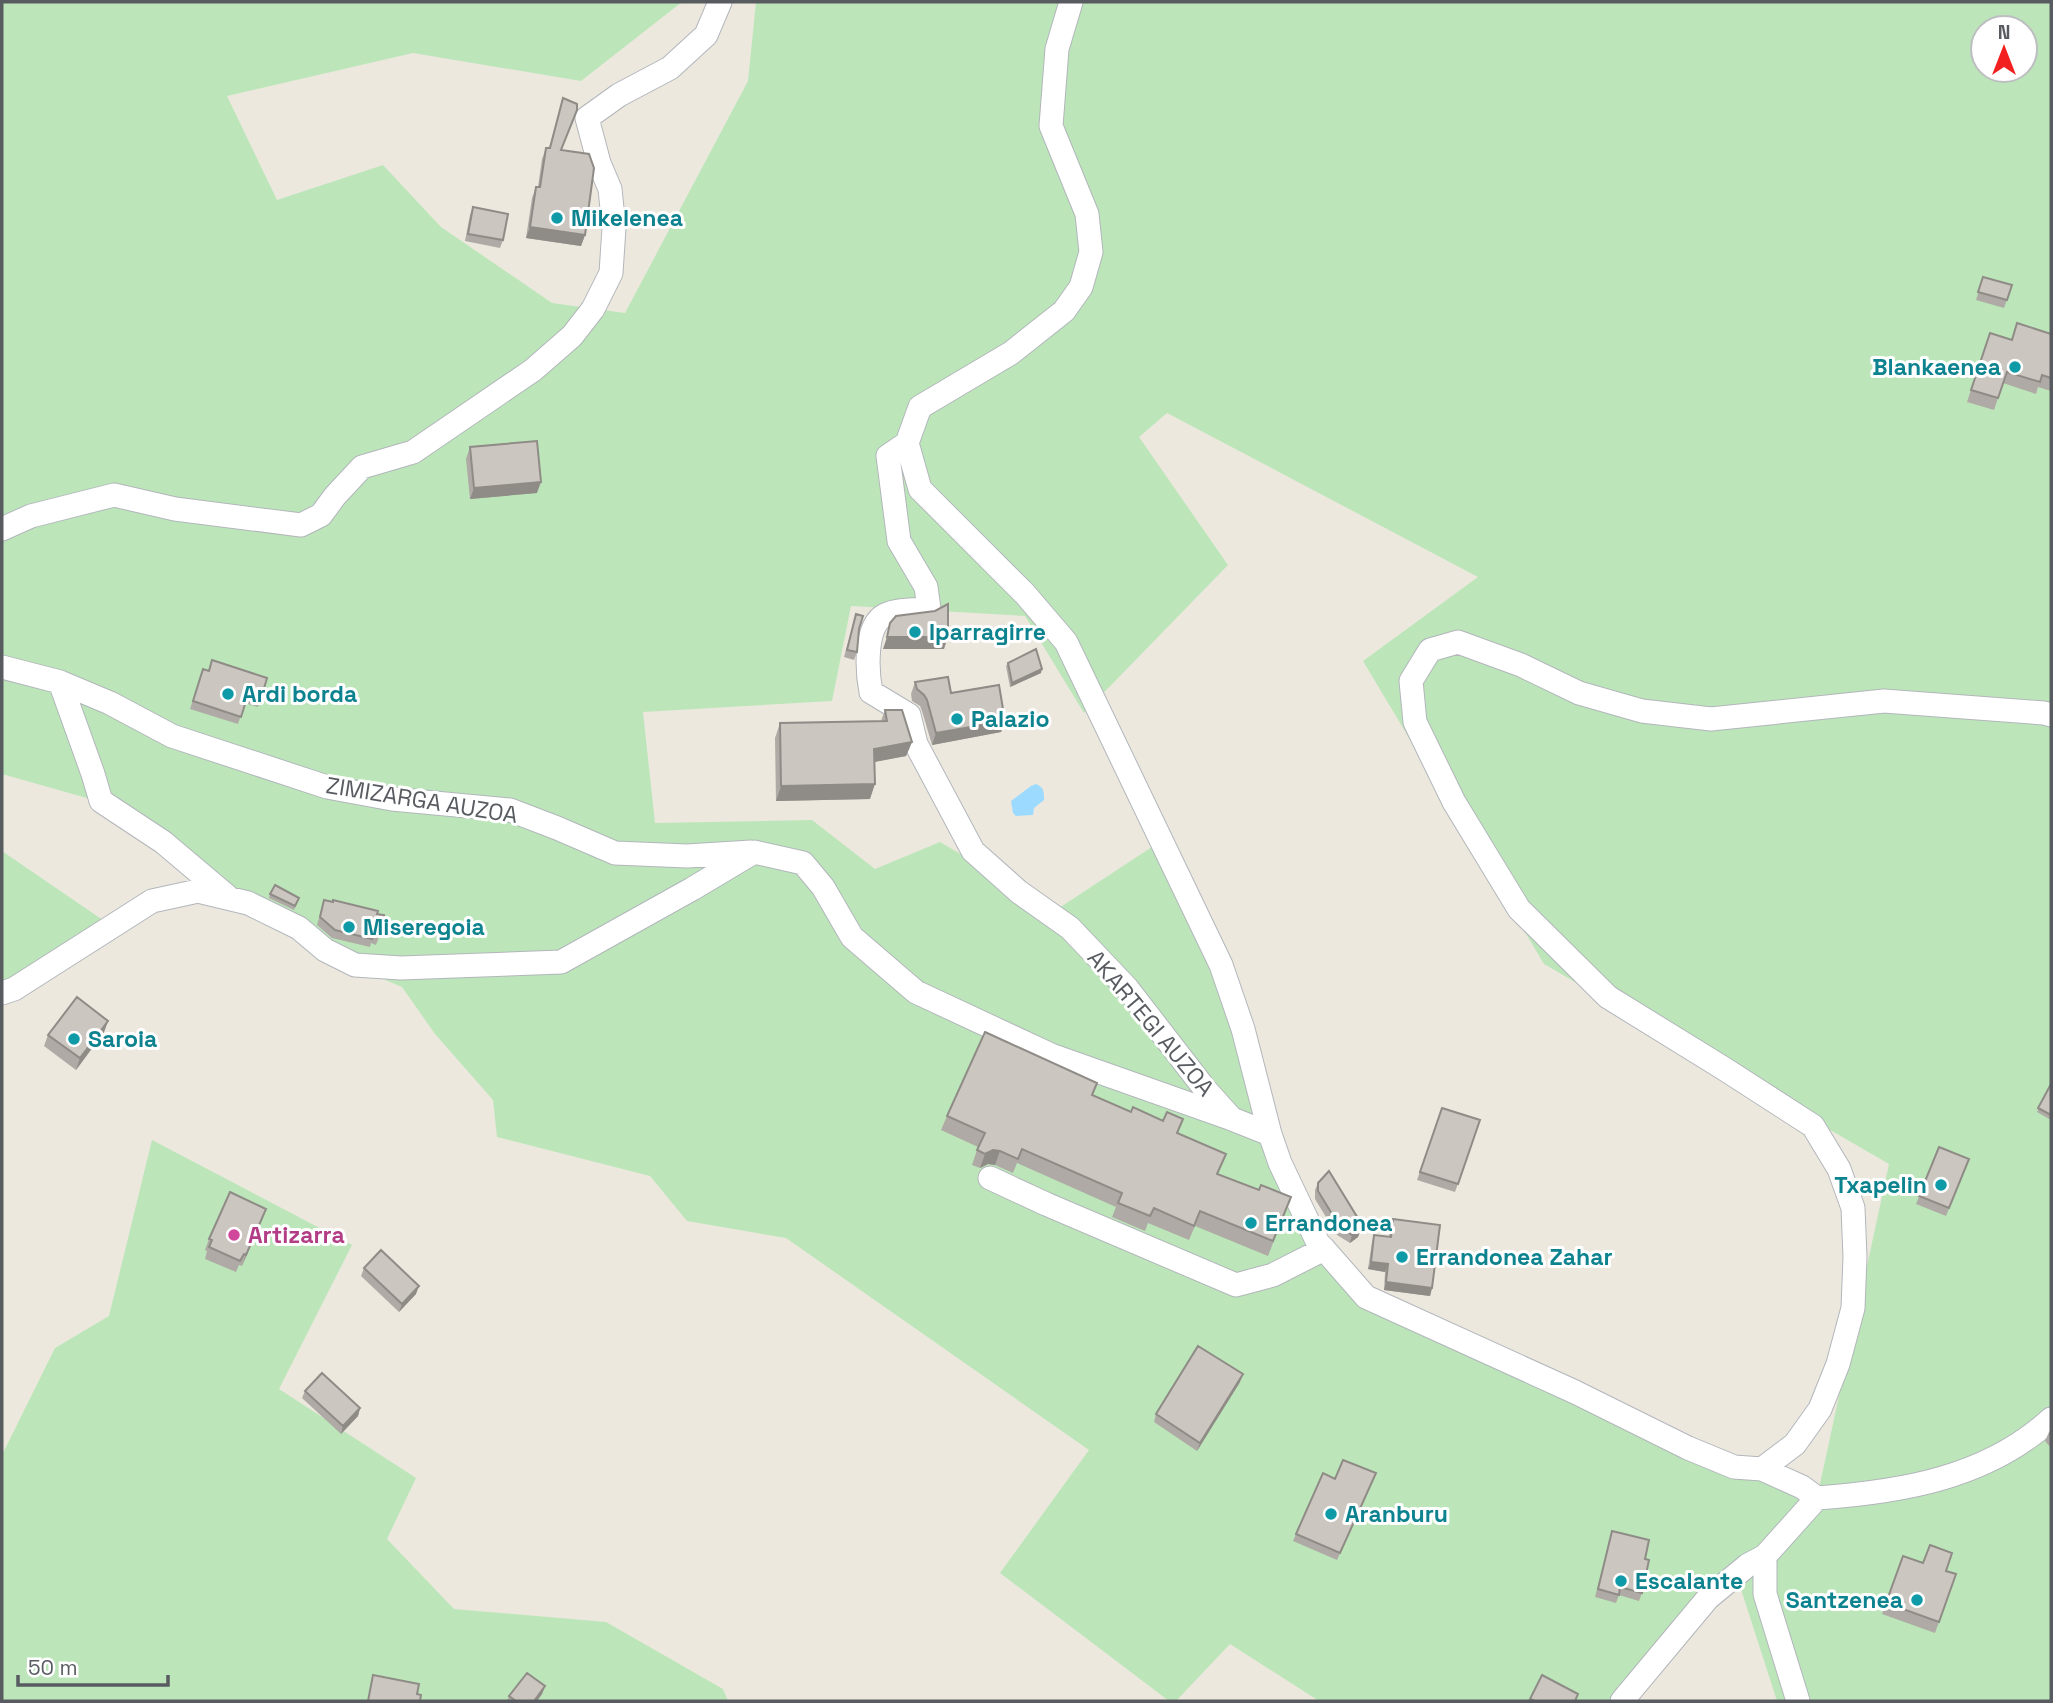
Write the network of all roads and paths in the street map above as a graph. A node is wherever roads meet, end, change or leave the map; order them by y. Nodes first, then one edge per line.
1 (720, 2) edge
2 (1071, 2) edge
3 (907, 443) junction
4 (2, 529) edge
5 (2, 667) edge
6 (60, 682) junction
7 (2051, 715) edge
8 (754, 852) junction
9 (230, 899) junction
10 (2, 993) edge
11 (1232, 1119) junction
12 (1270, 1135) junction
13 (990, 1178) dead end
14 (1324, 1249) junction
15 (2051, 1419) edge
16 (1762, 1469) junction
17 (1817, 1498) junction
18 (1765, 1556) junction
19 (1622, 1701) edge
20 (1798, 1701) edge

1 - 4 street
2 - 3 street
3 - 11 street, AKARTEGI AUZOA
3 - 12 street
5 - 6 street, ZIMIZARGA AUZOA
6 - 8 street, ZIMIZARGA AUZOA
6 - 9 street
7 - 16 street
8 - 9 street
8 - 11 street, ZIMIZARGA AUZOA
9 - 10 street
11 - 12 street, AKARTEGI AUZOA
12 - 14 street
13 - 14 street
14 - 16 street
15 - 17 street
16 - 17 street
17 - 18 street
18 - 19 street
18 - 20 street

